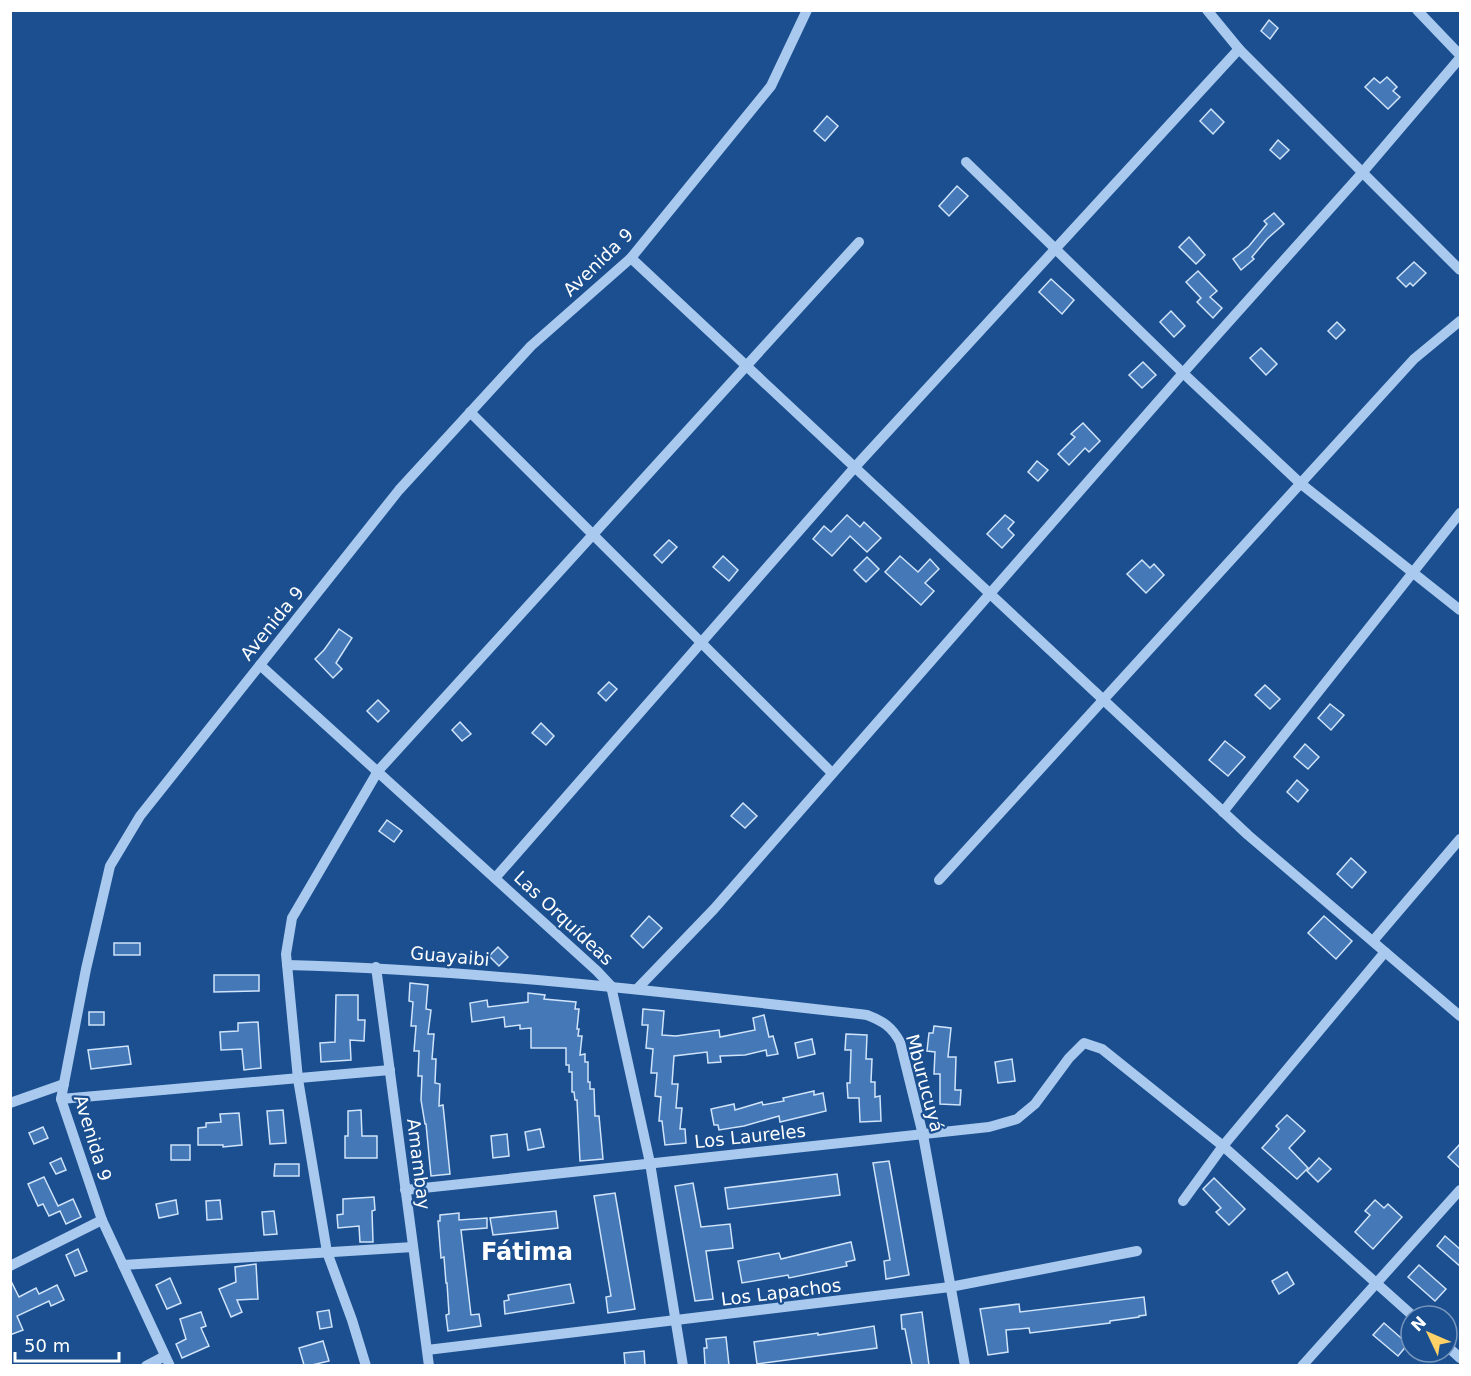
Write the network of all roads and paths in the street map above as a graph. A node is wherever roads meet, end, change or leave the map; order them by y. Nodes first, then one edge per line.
1 (807, 10) edge
2 (1207, 10) edge
3 (1418, 10) edge
4 (1239, 50) junction
5 (1461, 56) edge
6 (966, 162) dead end
7 (1362, 173) junction
8 (859, 242) dead end
9 (1056, 248) junction
10 (631, 258) junction
11 (1461, 270) edge
12 (1461, 321) edge
13 (746, 365) junction
14 (1183, 373) junction
15 (470, 412) junction
16 (855, 467) junction
17 (1300, 483) junction
18 (1461, 513) edge
19 (593, 534) junction
20 (1413, 573) junction
21 (990, 593) junction
22 (1461, 610) edge
23 (701, 642) junction
24 (260, 665) junction
25 (1103, 699) junction
26 (378, 771) junction
27 (832, 773) junction
28 (1223, 812) junction
29 (1461, 839) edge
30 (496, 877) junction
31 (939, 880) dead end
32 (1373, 941) junction
33 (1385, 952) junction
34 (286, 965) junction
35 (376, 967) junction
36 (611, 986) junction
37 (638, 988) junction
38 (1461, 1016) edge
39 (390, 1070) junction
40 (298, 1079) junction
41 (64, 1084) junction
42 (61, 1099) junction
43 (10, 1103) edge
44 (923, 1135) junction
45 (1223, 1146) junction
46 (650, 1163) junction
47 (405, 1190) junction
48 (1461, 1190) edge
49 (1183, 1200) dead end
50 (102, 1220) junction
51 (413, 1246) junction
52 (1137, 1251) dead end
53 (327, 1252) junction
54 (123, 1265) junction
55 (10, 1266) edge
56 (1377, 1283) junction
57 (950, 1287) junction
58 (1400, 1304) edge
59 (676, 1322) junction
60 (427, 1350) junction
61 (168, 1361) edge
62 (146, 1365) edge
63 (366, 1365) edge
64 (429, 1365) edge
65 (683, 1365) edge
66 (965, 1365) edge
67 (1302, 1365) edge

1 - 10 street, Avenida 9
2 - 4 street
3 - 5 street
4 - 7 street
4 - 9 street
5 - 7 street
6 - 9 street
7 - 11 street
7 - 14 street
8 - 13 street
9 - 14 street
9 - 16 street
10 - 13 street
10 - 15 street, Avenida 9
12 - 17 street
13 - 16 street
13 - 19 street
14 - 17 street
14 - 21 street
15 - 19 street
15 - 24 street, Avenida 9
16 - 21 street
16 - 23 street
17 - 20 street
17 - 25 street
18 - 20 street
19 - 23 street
19 - 26 street
20 - 22 street
20 - 28 street
21 - 25 street
21 - 27 street
23 - 27 street
23 - 30 street
24 - 26 street, Las Orquídeas
24 - 41 street, Avenida 9
25 - 28 street
25 - 31 street
26 - 30 street, Las Orquídeas
26 - 34 street
27 - 37 street
28 - 32 street
29 - 32 street
30 - 36 street, Las Orquídeas
32 - 33 street
33 - 38 street
33 - 45 street
34 - 35 street, Guayaibi
34 - 40 street
35 - 36 street, Guayaibi
35 - 39 street, Amambay
36 - 37 street, Guayaibi
36 - 46 street, Las Orquídeas
37 - 44 street, Mburucuyá
39 - 40 street
39 - 47 street, Amambay
40 - 42 street
40 - 53 street
41 - 42 street, Avenida 9
41 - 43 street
42 - 50 street, Avenida 9
44 - 45 street, Los Laureles
44 - 46 street, Los Laureles
44 - 57 street, Mburucuyá
45 - 49 street
45 - 56 street
46 - 47 street, Los Laureles
46 - 59 street, Las Orquídeas
47 - 51 street, Amambay
48 - 56 street
50 - 54 street, Avenida 9
50 - 55 street
51 - 53 street
51 - 60 street, Amambay
52 - 57 street, Los Lapachos
53 - 54 street
53 - 63 street
54 - 61 street, Avenida 9
56 - 58 street
56 - 67 street
57 - 59 street, Los Lapachos
57 - 66 street, Mburucuyá
59 - 60 street, Los Lapachos
59 - 65 street, Las Orquídeas
60 - 64 street, Amambay
61 - 62 street

